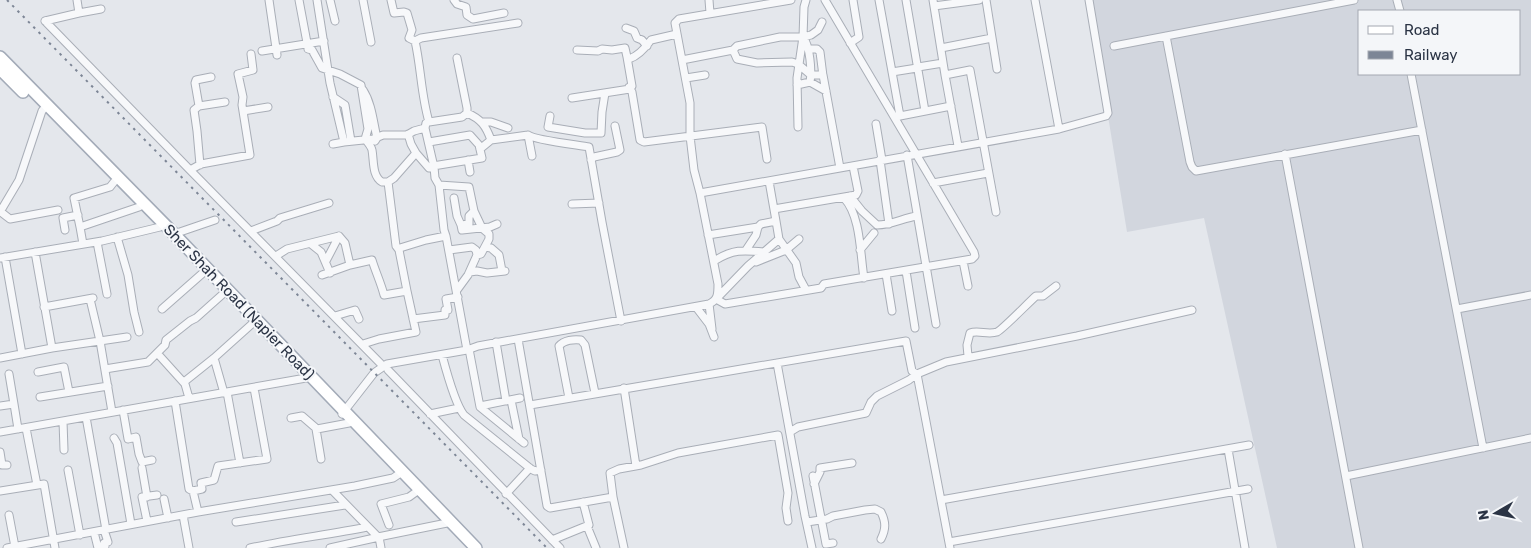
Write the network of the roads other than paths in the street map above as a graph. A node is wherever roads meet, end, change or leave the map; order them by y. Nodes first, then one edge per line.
1 (77, 0) edge
2 (269, 0) edge
3 (299, 0) edge
4 (317, 0) edge
5 (330, 0) edge
6 (363, 0) edge
7 (454, 0) edge
8 (709, 0) edge
9 (791, 0) edge
10 (806, 0) edge
11 (825, 0) edge
12 (852, 0) edge
13 (879, 0) edge
14 (906, 0) edge
15 (979, 0) edge
16 (986, 0) edge
17 (1035, 0) edge
18 (1089, 0) edge
19 (1354, 0) edge
20 (390, 1) edge
21 (934, 3) edge
22 (101, 9) dead end
23 (79, 13) junction
24 (504, 13) dead end
25 (710, 14) junction
26 (335, 21) dead end
27 (822, 22) dead end
28 (518, 23) dead end
29 (626, 28) dead end
30 (677, 34) junction
31 (1166, 36) junction
32 (803, 37) junction
33 (992, 38) junction
34 (324, 41) junction
35 (415, 41) junction
36 (371, 42) dead end
37 (850, 43) junction
38 (647, 46) junction
39 (1114, 46) dead end
40 (941, 48) junction
41 (308, 49) junction
42 (808, 49) junction
43 (577, 50) dead end
44 (733, 50) junction
45 (262, 51) dead end
46 (277, 52) junction
47 (251, 54) dead end
48 (0, 57) edge
49 (457, 58) dead end
50 (627, 58) junction
51 (682, 60) junction
52 (943, 63) junction
53 (798, 64) junction
54 (918, 67) junction
55 (0, 69) edge
56 (997, 69) dead end
57 (328, 70) junction
58 (892, 72) junction
59 (705, 75) dead end
60 (945, 75) junction
61 (1411, 75) edge
62 (823, 76) junction
63 (211, 77) dead end
64 (686, 78) junction
65 (810, 78) junction
66 (797, 85) junction
67 (362, 87) junction
68 (630, 89) junction
69 (826, 91) junction
70 (606, 93) junction
71 (572, 98) dead end
72 (225, 102) dead end
73 (199, 106) junction
74 (951, 106) junction
75 (268, 107) dead end
76 (44, 108) junction
77 (243, 111) junction
78 (925, 111) junction
79 (467, 113) junction
80 (550, 116) dead end
81 (897, 117) junction
82 (482, 122) junction
83 (876, 124) dead end
84 (427, 125) junction
85 (615, 126) dead end
86 (798, 127) dead end
87 (508, 128) dead end
88 (1059, 129) junction
89 (566, 130) junction
90 (1422, 130) junction
91 (408, 134) junction
92 (528, 135) junction
93 (694, 136) junction
94 (377, 138) junction
95 (365, 139) junction
96 (429, 140) junction
97 (491, 140) junction
98 (348, 142) junction
99 (563, 142) junction
100 (983, 142) junction
101 (333, 144) dead end
102 (958, 146) junction
103 (372, 149) junction
104 (480, 149) junction
105 (416, 153) junction
106 (916, 153) junction
107 (1285, 154) junction
108 (907, 155) junction
109 (532, 156) dead end
110 (767, 159) dead end
111 (468, 160) junction
112 (592, 160) junction
113 (881, 160) junction
114 (200, 165) junction
115 (853, 166) junction
116 (434, 167) junction
117 (840, 168) junction
118 (190, 170) junction
119 (470, 172) dead end
120 (988, 173) junction
121 (769, 181) junction
122 (114, 182) junction
123 (388, 182) junction
124 (933, 183) junction
125 (439, 185) junction
126 (700, 193) junction
127 (847, 197) junction
128 (0, 200) edge
129 (455, 202) junction
130 (472, 202) junction
131 (329, 203) dead end
132 (599, 203) junction
133 (572, 204) dead end
134 (139, 206) junction
135 (774, 209) junction
136 (58, 210) dead end
137 (442, 210) junction
138 (474, 211) junction
139 (1, 212) edge
140 (996, 212) dead end
141 (78, 215) junction
142 (917, 216) junction
143 (215, 220) dead end
144 (776, 221) junction
145 (497, 224) dead end
146 (889, 224) junction
147 (461, 225) junction
148 (80, 227) junction
149 (160, 227) junction
150 (758, 227) junction
151 (482, 228) junction
152 (65, 230) dead end
153 (251, 231) junction
154 (874, 233) dead end
155 (174, 234) junction
156 (708, 235) junction
157 (339, 236) junction
158 (446, 236) junction
159 (117, 237) junction
160 (779, 239) junction
161 (799, 239) dead end
162 (96, 242) junction
163 (83, 244) junction
164 (311, 244) junction
165 (485, 247) junction
166 (399, 250) junction
167 (449, 250) junction
168 (746, 250) junction
169 (786, 250) junction
170 (860, 250) junction
171 (35, 252) junction
172 (765, 252) junction
173 (477, 255) junction
174 (276, 256) junction
175 (3, 258) edge
176 (326, 261) junction
177 (714, 261) junction
178 (963, 261) junction
179 (751, 264) junction
180 (350, 265) junction
181 (926, 268) junction
182 (906, 271) junction
183 (204, 272) junction
184 (470, 272) junction
185 (330, 273) junction
186 (886, 274) junction
187 (322, 275) dead end
188 (864, 278) junction
189 (968, 286) dead end
190 (1056, 286) dead end
191 (725, 290) junction
192 (806, 290) junction
193 (407, 291) junction
194 (224, 293) junction
195 (106, 294) dead end
196 (457, 294) junction
197 (1531, 295) edge
198 (717, 298) junction
199 (732, 302) junction
200 (709, 304) junction
201 (44, 307) junction
202 (696, 307) junction
203 (162, 309) dead end
204 (1457, 309) junction
205 (1192, 310) dead end
206 (892, 311) dead end
207 (335, 316) junction
208 (359, 319) dead end
209 (413, 319) junction
210 (621, 321) junction
211 (253, 323) junction
212 (936, 324) dead end
213 (915, 328) dead end
214 (139, 332) dead end
215 (127, 337) dead end
216 (518, 339) junction
217 (100, 341) junction
218 (496, 342) junction
219 (363, 344) junction
220 (52, 348) junction
221 (468, 350) junction
222 (157, 353) junction
223 (22, 354) junction
224 (442, 355) junction
225 (968, 356) junction
226 (0, 358) edge
227 (214, 358) junction
228 (381, 364) dead end
229 (777, 364) junction
230 (105, 369) junction
231 (388, 370) dead end
232 (38, 372) dead end
233 (9, 374) dead end
234 (917, 374) junction
235 (306, 378) junction
236 (184, 382) junction
237 (108, 386) junction
238 (254, 388) junction
239 (624, 388) junction
240 (69, 392) junction
241 (226, 392) junction
242 (595, 393) junction
243 (40, 397) dead end
244 (189, 398) junction
245 (520, 398) dead end
246 (569, 398) junction
247 (175, 401) junction
248 (509, 401) junction
249 (14, 404) junction
250 (530, 405) junction
251 (0, 406) edge
252 (480, 406) junction
253 (459, 408) junction
254 (123, 410) junction
255 (112, 412) junction
256 (430, 414) junction
257 (345, 416) junction
258 (86, 417) junction
259 (291, 418) dead end
260 (63, 421) junction
261 (26, 428) junction
262 (18, 429) junction
263 (316, 429) junction
264 (0, 432) edge
265 (790, 432) junction
266 (114, 438) dead end
267 (1531, 438) edge
268 (1250, 445) dead end
269 (1483, 448) junction
270 (1228, 449) junction
271 (64, 450) dead end
272 (0, 452) edge
273 (152, 460) dead end
274 (321, 460) dead end
275 (240, 463) junction
276 (852, 463) dead end
277 (141, 464) junction
278 (7, 465) dead end
279 (636, 466) junction
280 (530, 468) junction
281 (68, 470) dead end
282 (541, 470) junction
283 (399, 474) junction
284 (1346, 476) junction
285 (37, 485) junction
286 (1248, 489) dead end
287 (332, 490) junction
288 (0, 491) edge
289 (193, 491) junction
290 (1235, 491) junction
291 (416, 492) junction
292 (506, 494) junction
293 (157, 495) dead end
294 (147, 497) junction
295 (613, 497) junction
296 (164, 499) dead end
297 (941, 500) junction
298 (583, 502) junction
299 (345, 505) junction
300 (198, 512) junction
301 (9, 514) dead end
302 (183, 515) junction
303 (168, 518) junction
304 (820, 520) junction
305 (147, 521) junction
306 (788, 521) dead end
307 (236, 522) dead end
308 (807, 522) junction
309 (131, 524) junction
310 (447, 524) junction
311 (390, 525) dead end
312 (587, 526) junction
313 (368, 528) junction
314 (105, 530) junction
315 (94, 532) junction
316 (80, 535) junction
317 (379, 537) junction
318 (881, 539) dead end
319 (52, 540) junction
320 (552, 540) junction
321 (833, 543) dead end
322 (950, 545) edge
323 (31, 546) edge
324 (356, 546) edge
325 (11, 547) edge
326 (338, 547) edge
327 (54, 548) edge
328 (189, 548) edge
329 (250, 548) edge
330 (330, 548) edge
331 (381, 548) edge
332 (470, 548) edge
333 (476, 548) edge
334 (560, 548) edge
335 (596, 548) edge
336 (624, 548) edge
337 (812, 548) edge
338 (1245, 548) edge
339 (1359, 548) edge

1 - 23 street
2 - 46 street
3 - 41 street
4 - 34 street
5 - 26 street
6 - 36 street
7 - 24 street
8 - 25 street
9 - 25 street
10 - 32 street
11 - 37 street
12 - 37 street
13 - 58 street
14 - 54 street
15 - 21 street
16 - 33 street
17 - 88 street
18 - 88 street
19 - 31 street
20 - 35 street
21 - 40 street
22 - 23 street
23 - 118 street
25 - 30 street
27 - 32 street
28 - 35 street
29 - 38 street
30 - 38 street
30 - 51 street
31 - 39 street
31 - 107 street
32 - 42 street
32 - 44 street
32 - 53 street
33 - 40 street
33 - 56 street
34 - 41 street
34 - 57 street
35 - 84 street
37 - 81 street
38 - 50 street
40 - 52 street
41 - 46 street
41 - 57 street
42 - 62 street
42 - 65 street
43 - 50 street
44 - 51 street
44 - 53 street
45 - 46 street
47 - 77 street
48 - 76 main road, Sher Shah Road (Napier Road)
49 - 79 street
50 - 68 street
51 - 64 street
52 - 54 street
52 - 60 street
53 - 65 street
53 - 66 street
54 - 58 street
54 - 78 street
55 - 76 main road, Sher Shah Road (Napier Road)
57 - 67 street
57 - 98 street
58 - 81 street
59 - 64 street
60 - 74 street
60 - 100 street
61 - 90 street
62 - 65 street
62 - 69 street
63 - 73 street
64 - 93 street
65 - 66 street
65 - 69 street
66 - 86 street
67 - 94 street
67 - 95 street
68 - 70 street
68 - 93 street
69 - 117 street
70 - 71 street
70 - 89 street
72 - 73 street
73 - 114 street
74 - 78 street
74 - 102 street
75 - 77 street
76 - 122 main road, Sher Shah Road (Napier Road)
76 - 139 street
76 - 155 main road, Sher Shah Road (Napier Road)
77 - 114 street
78 - 81 street
79 - 82 street
79 - 84 street
80 - 89 street
81 - 106 street
82 - 87 street
82 - 97 street
83 - 113 street
84 - 91 street
84 - 96 street
85 - 112 street
88 - 100 street
89 - 99 street
90 - 107 street
90 - 204 street
91 - 94 street
91 - 105 street
92 - 97 street
92 - 99 street
92 - 109 street
93 - 110 street
93 - 126 street
94 - 95 street
94 - 103 street
95 - 98 street
95 - 103 street
96 - 104 street
96 - 116 street
97 - 104 street
98 - 101 street
99 - 112 street
100 - 102 street
100 - 120 street
102 - 106 street
103 - 123 street
104 - 111 street
105 - 116 street
105 - 123 street
106 - 108 street
106 - 124 street
107 - 284 street
108 - 113 street
108 - 142 street
111 - 116 street
111 - 119 street
112 - 132 street
113 - 115 street
113 - 146 street
114 - 118 street
115 - 117 street
115 - 127 street
116 - 125 street
117 - 121 street
118 - 153 street
120 - 124 street
120 - 140 street
121 - 126 street
121 - 135 street
122 - 134 main road, Sher Shah Road (Napier Road)
122 - 141 street
123 - 166 street
124 - 178 street
125 - 130 street
125 - 137 street
126 - 156 street
127 - 135 street
127 - 146 street
127 - 170 street
128 - 139 street
129 - 130 street
129 - 137 street
129 - 147 street
130 - 138 street
131 - 153 street
132 - 133 street
132 - 210 street
134 - 148 street
134 - 149 main road, Sher Shah Road (Napier Road)
135 - 144 street
136 - 139 street
137 - 158 street
138 - 147 street
138 - 151 street
141 - 148 street
141 - 152 street
142 - 146 street
142 - 181 street
143 - 155 street
144 - 150 street
144 - 160 street
145 - 151 street
147 - 151 street
148 - 163 street
149 - 159 street
149 - 183 main road, Sher Shah Road (Napier Road)
150 - 156 street
150 - 168 street
151 - 165 street
153 - 174 street
154 - 170 street
155 - 257 main road, Sher Shah Road (Napier Road)
156 - 177 street
157 - 164 street
157 - 176 street
157 - 180 street
158 - 166 street
158 - 167 street
159 - 162 street
159 - 214 street
160 - 169 street
160 - 172 street
161 - 169 street
162 - 163 street
162 - 195 street
163 - 171 street
164 - 174 street
164 - 176 street
165 - 173 street
165 - 184 street
166 - 193 street
167 - 173 street
167 - 196 street
168 - 172 street
168 - 177 street
169 - 179 street
169 - 192 street
170 - 188 street
171 - 175 street
171 - 201 street
172 - 179 street
173 - 184 street
174 - 207 street
175 - 223 street
176 - 185 street
177 - 198 street
178 - 181 street
178 - 189 street
179 - 191 street
180 - 185 street
180 - 193 street
181 - 182 street
181 - 212 street
182 - 186 street
182 - 213 street
183 - 194 main road, Sher Shah Road (Napier Road)
183 - 203 street
184 - 196 street
185 - 187 street
186 - 188 street
186 - 206 street
188 - 192 street
190 - 225 street
191 - 198 street
191 - 199 street
192 - 199 street
193 - 209 street
194 - 211 main road, Sher Shah Road (Napier Road)
194 - 222 street
196 - 209 street
196 - 221 street
197 - 204 street
198 - 199 street
198 - 200 street
200 - 202 street
200 - 202 street
201 - 217 street
201 - 220 street
202 - 210 street
204 - 269 street
205 - 225 street
207 - 208 street
207 - 219 street
209 - 219 street
210 - 216 street
211 - 227 street
211 - 235 main road, Sher Shah Road (Napier Road)
215 - 217 street
216 - 218 street
216 - 250 street
217 - 220 street
217 - 230 street
218 - 221 street
218 - 248 street
219 - 228 street
220 - 223 street
221 - 224 street
221 - 252 street
222 - 230 street
222 - 236 street
223 - 226 street
224 - 253 street
224 - 257 street
225 - 234 street
227 - 236 street
227 - 241 street
229 - 234 street
229 - 239 street
229 - 265 street
230 - 237 street
231 - 256 street
232 - 240 street
233 - 249 street
234 - 265 street
234 - 297 street
235 - 238 street
235 - 257 main road, Sher Shah Road (Napier Road)
236 - 244 street
237 - 240 street
237 - 255 street
238 - 241 street
238 - 275 street
239 - 242 street
239 - 279 street
240 - 243 street
241 - 244 street
241 - 275 street
242 - 246 street
242 - 246 street
244 - 247 street
245 - 248 street
246 - 250 street
247 - 254 street
247 - 289 street
248 - 252 street
248 - 252 street
249 - 251 street
249 - 262 street
250 - 282 street
253 - 256 street
253 - 280 street
254 - 255 street
254 - 277 street
255 - 258 street
256 - 292 street
257 - 263 street
257 - 283 main road, Sher Shah Road (Napier Road)
257 - 333 main road, Sher Shah Road (Napier Road)
258 - 260 street
258 - 314 street
259 - 263 street
260 - 261 street
260 - 271 street
261 - 262 street
261 - 285 street
262 - 264 street
263 - 274 street
265 - 308 street
266 - 309 street
267 - 269 street
268 - 270 street
269 - 284 street
270 - 290 street
270 - 297 street
272 - 278 street
273 - 277 street
275 - 289 street
276 - 304 street
277 - 294 street
279 - 295 street
279 - 306 street
280 - 282 street
280 - 292 street
281 - 316 street
282 - 298 street
283 - 287 street
283 - 291 main road, Sher Shah Road (Napier Road)
284 - 339 street
285 - 288 street
285 - 319 street
286 - 290 street
287 - 299 street
287 - 300 street
289 - 300 street
290 - 322 street
290 - 338 street
291 - 310 main road, Sher Shah Road (Napier Road)
291 - 311 street
292 - 320 street
293 - 294 street
294 - 305 street
295 - 298 street
295 - 336 street
296 - 303 street
297 - 322 street
298 - 312 street
299 - 307 street
299 - 313 street
300 - 302 street
301 - 325 street
302 - 303 street
302 - 328 street
303 - 305 street
304 - 308 street
304 - 318 street
304 - 321 street
305 - 309 street
308 - 337 street
309 - 314 street
310 - 317 street
310 - 332 main road, Sher Shah Road (Napier Road)
312 - 320 street
312 - 335 street
313 - 317 street
313 - 329 street
314 - 315 street
314 - 315 street
315 - 316 street
316 - 319 street
317 - 324 street
317 - 331 street
319 - 323 street
319 - 327 street
320 - 334 street
323 - 325 street
324 - 326 street
326 - 330 street

